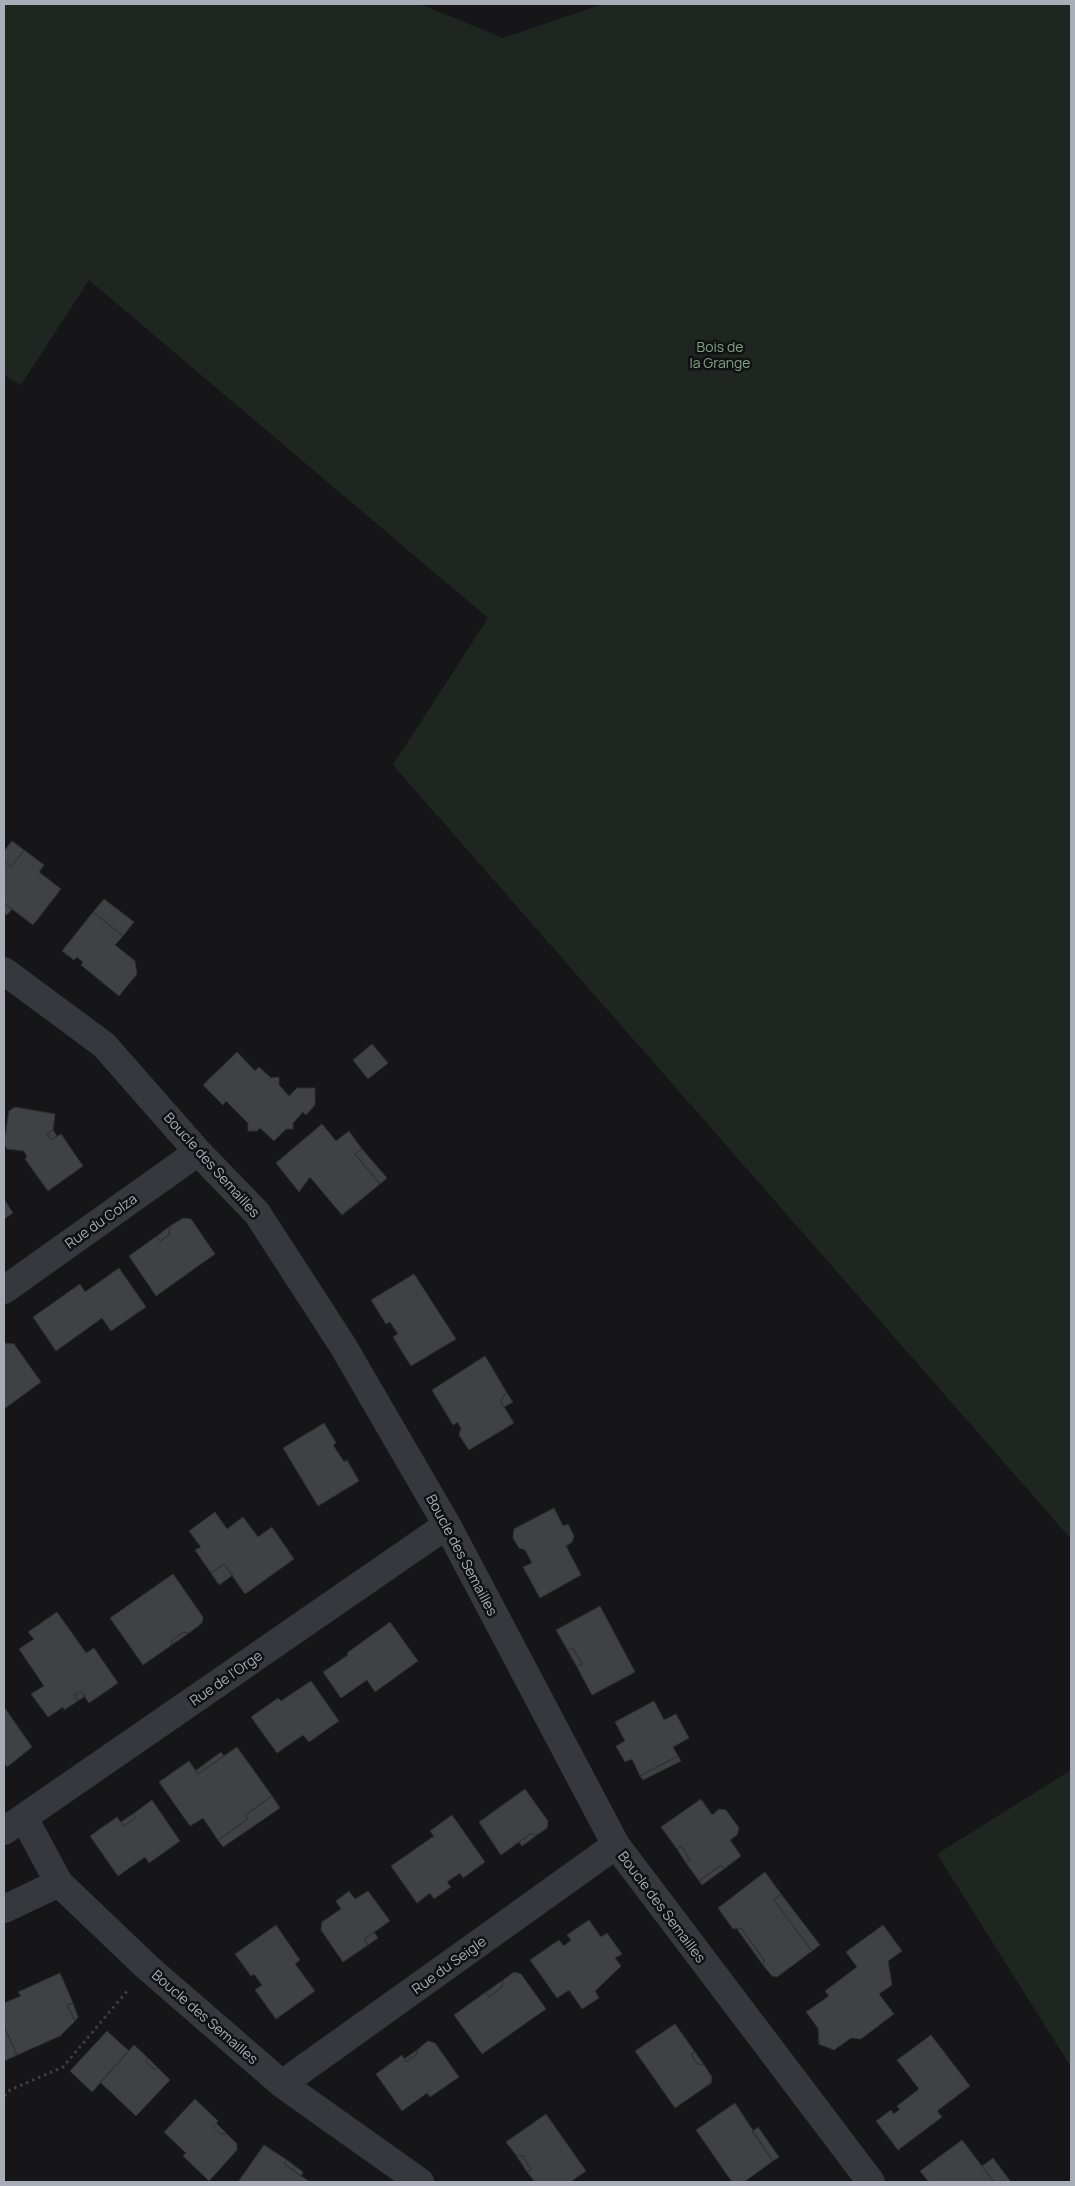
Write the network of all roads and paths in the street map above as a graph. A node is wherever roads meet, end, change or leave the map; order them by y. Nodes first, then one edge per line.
1 (4, 971) edge
2 (198, 1152) junction
3 (4, 1290) edge
4 (447, 1525) junction
5 (14, 1824) edge
6 (616, 1845) junction
7 (59, 1883) junction
8 (4, 1909) edge
9 (147, 1967) junction
10 (282, 2084) junction
11 (4, 2096) edge
12 (420, 2182) edge
13 (871, 2182) edge

1 - 2 street, Boucle des Semailles
2 - 3 street, Rue du Colza
2 - 4 street, Boucle des Semailles
4 - 5 street, Rue de l'Orge
4 - 6 street, Boucle des Semailles
5 - 7 street, Boucle des Semailles
6 - 10 street, Rue du Seigle
6 - 13 street, Boucle des Semailles
7 - 8 street
7 - 9 street, Boucle des Semailles
9 - 10 street, Boucle des Semailles
9 - 11 path
10 - 12 street, Boucle des Semailles

